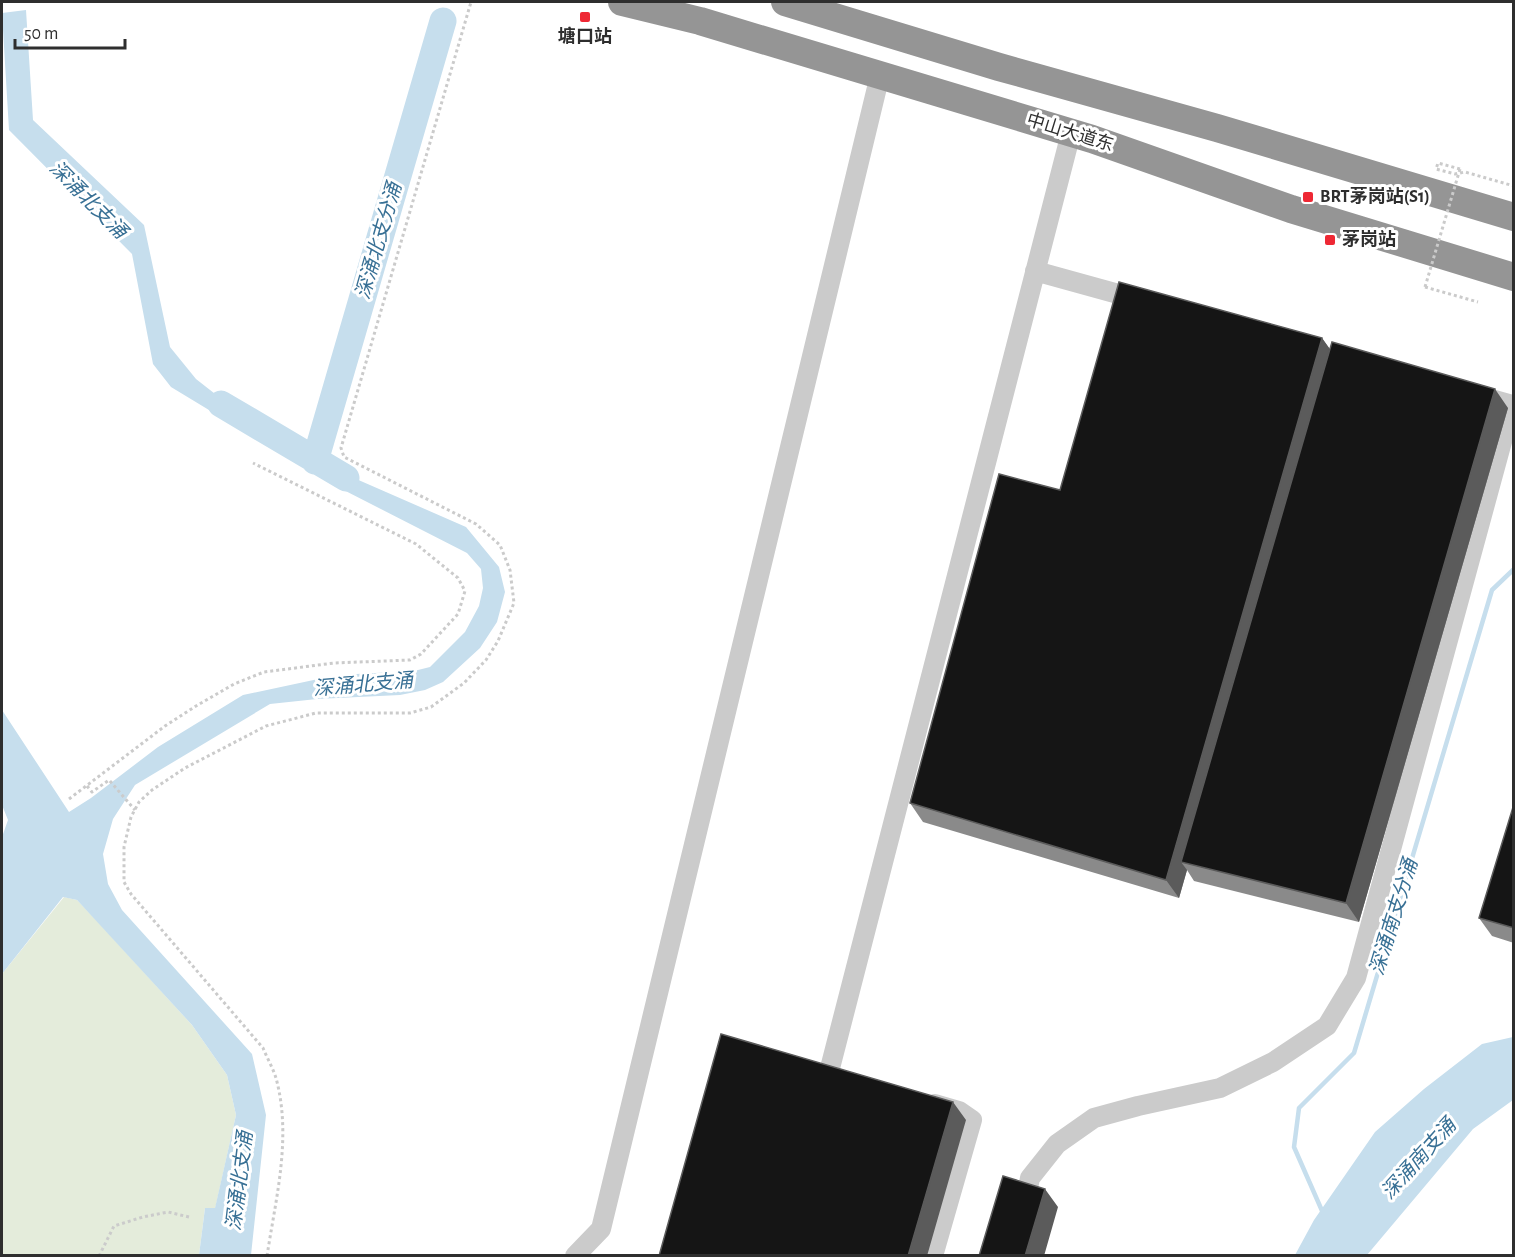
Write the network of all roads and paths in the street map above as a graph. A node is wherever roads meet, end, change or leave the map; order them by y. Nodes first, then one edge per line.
1 (471, 2) edge
2 (622, 2) edge
3 (785, 2) edge
4 (880, 75) junction
5 (1071, 133) junction
6 (1514, 186) edge
7 (1514, 216) edge
8 (1035, 270) junction
9 (1514, 277) edge
10 (1478, 302) dead end
11 (1160, 306) edge
12 (1466, 392) edge
13 (253, 463) dead end
14 (87, 786) junction
15 (69, 800) dead end
16 (135, 810) junction
17 (807, 1065) edge
18 (829, 1072) junction
19 (851, 1079) edge
20 (916, 1098) edge
21 (1027, 1193) edge
22 (189, 1217) dead end
23 (99, 1256) edge
24 (267, 1256) edge
25 (575, 1256) edge
26 (933, 1256) edge

1 - 16 path
2 - 4 highway, 中山大道东
3 - 7 highway
4 - 5 highway, 中山大道东
4 - 25 street
5 - 8 street
5 - 9 highway, 中山大道东
6 - 10 path, bridge
8 - 11 street
8 - 18 street
12 - 21 street
13 - 14 path
14 - 15 path
14 - 16 path
16 - 24 path
17 - 18 street
18 - 19 street
20 - 26 street
22 - 23 path

